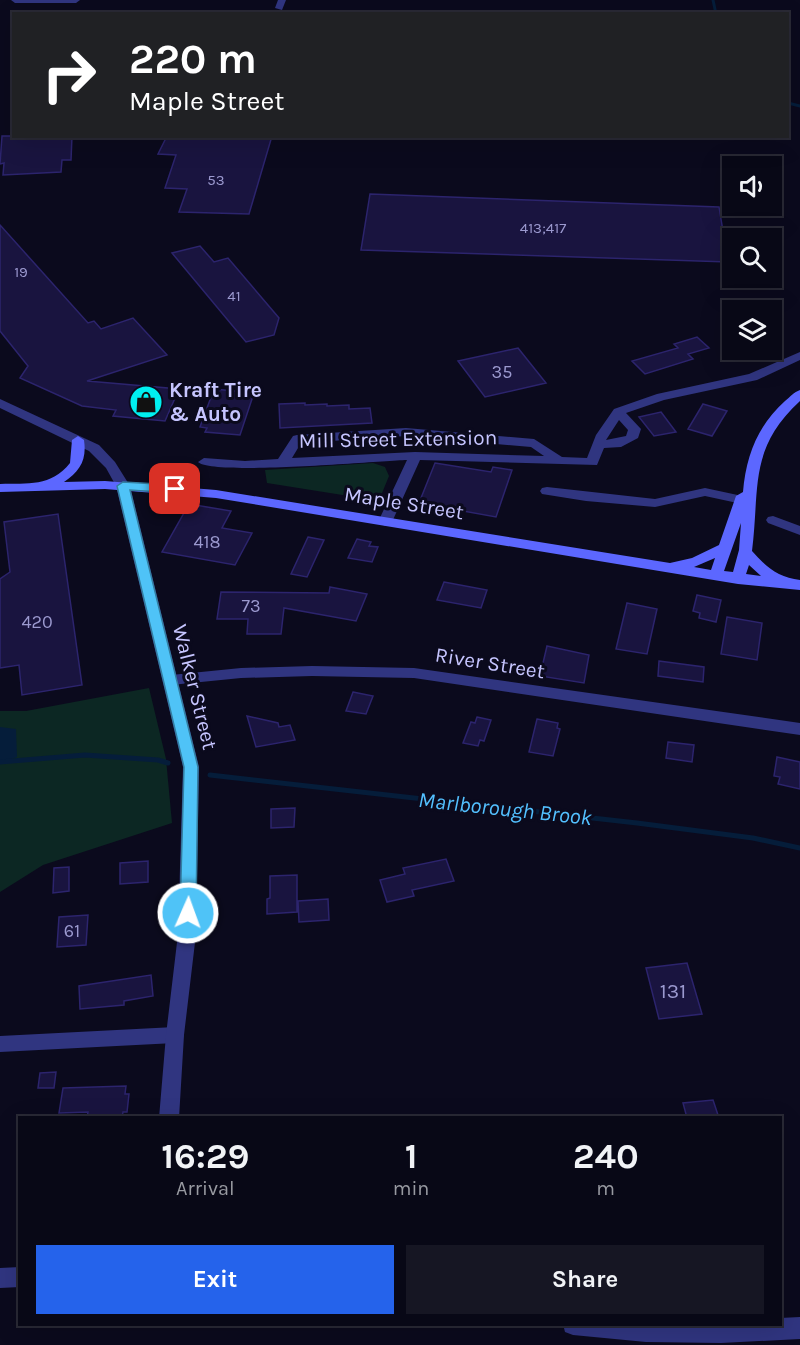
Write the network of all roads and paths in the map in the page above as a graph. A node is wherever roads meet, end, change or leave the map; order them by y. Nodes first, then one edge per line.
1 (15, 0) edge
2 (76, 0) edge
3 (800, 356) edge
4 (800, 394) edge
5 (0, 403) edge
6 (618, 412) junction
7 (78, 440) junction
8 (598, 444) junction
9 (415, 456) junction
10 (558, 460) junction
11 (204, 462) dead end
12 (283, 462) junction
13 (749, 480) junction
14 (50, 486) junction
15 (123, 486) junction
16 (0, 488) edge
17 (547, 491) dead end
18 (742, 500) junction
19 (773, 520) dead end
20 (385, 522) junction
21 (800, 531) edge
22 (724, 548) junction
23 (745, 551) junction
24 (663, 567) junction
25 (716, 575) junction
26 (738, 579) junction
27 (793, 584) edge
28 (171, 680) junction
29 (800, 729) edge
30 (174, 1035) junction
31 (0, 1044) edge
32 (169, 1116) edge
33 (18, 1277) edge
34 (0, 1278) edge
35 (594, 1326) edge
36 (800, 1328) edge

1 - 2 street
3 - 6 street
4 - 13 main road
5 - 7 street, Walker Street
6 - 8 street
6 - 8 street
7 - 14 main road
7 - 15 street, Walker Street
8 - 10 street, Mill Street Extension
9 - 10 street, Mill Street Extension
9 - 12 street, Mill Street Extension
9 - 20 street
10 - 12 street
11 - 12 street, Mill Street Extension
13 - 18 main road
13 - 23 main road
14 - 15 main road, Maple Street
14 - 16 main road, Maple Street
15 - 20 main road, Maple Street
15 - 28 street, Walker Street
17 - 18 street
18 - 22 main road
19 - 21 street
20 - 24 main road, Maple Street
22 - 24 main road
22 - 25 main road
23 - 26 main road
23 - 27 main road
24 - 25 main road, Maple Street
25 - 26 main road, Maple Street
26 - 27 main road, Maple Street
28 - 29 street, River Street
28 - 30 street, Walker Street
30 - 31 street
30 - 32 street, Walker Street
33 - 34 street
35 - 36 street

